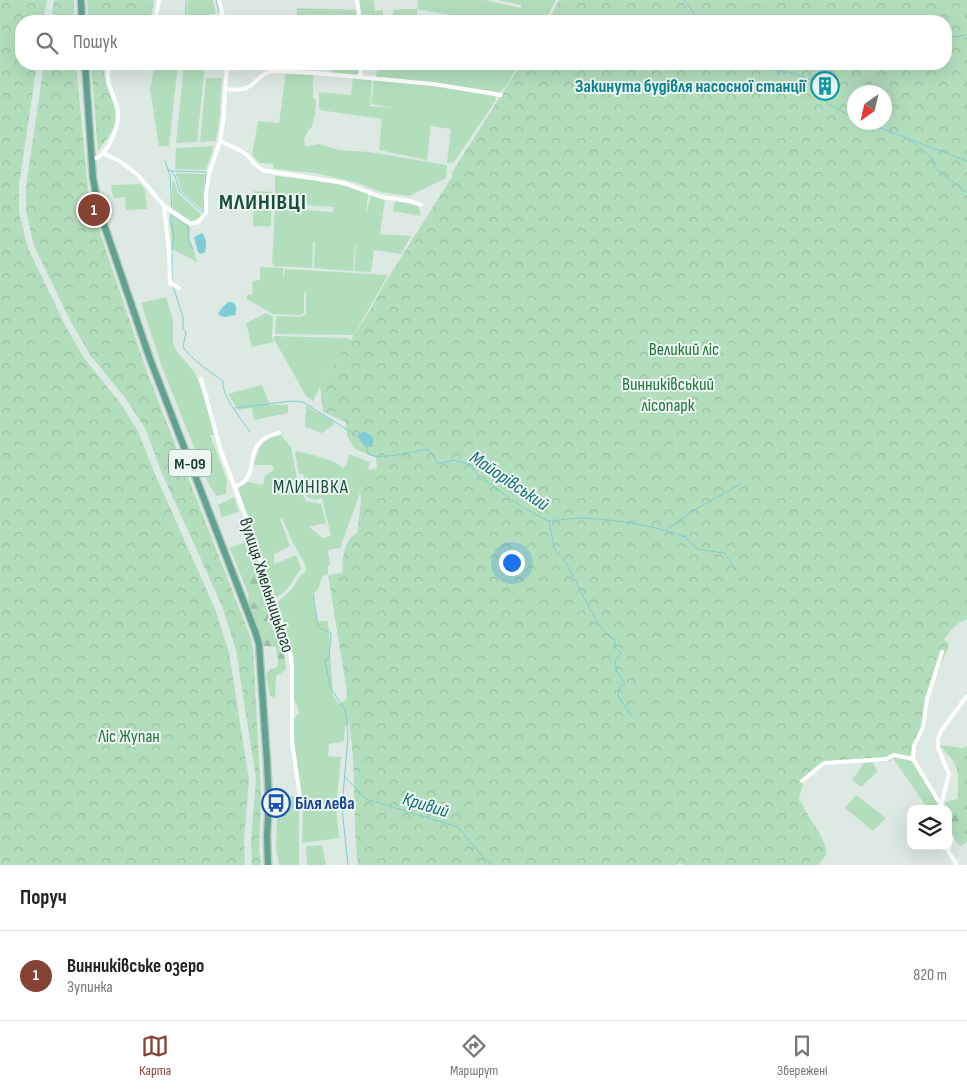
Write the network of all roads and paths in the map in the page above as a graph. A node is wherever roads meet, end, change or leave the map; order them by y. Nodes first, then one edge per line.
1 (81, 0) edge
2 (159, 0) edge
3 (219, 0) edge
4 (357, 0) edge
5 (82, 15) edge
6 (156, 15) edge
7 (223, 15) edge
8 (359, 15) edge
9 (85, 70) edge
10 (108, 70) edge
11 (227, 70) edge
12 (361, 70) edge
13 (360, 77) junction
14 (226, 89) junction
15 (501, 95) dead end
16 (220, 141) junction
17 (103, 153) junction
18 (92, 159) junction
19 (421, 205) dead end
20 (164, 206) junction
21 (175, 286) dead end
22 (201, 379) dead end
23 (278, 433) dead end
24 (234, 487) junction
25 (942, 652) dead end
26 (967, 696) edge
27 (913, 759) junction
28 (802, 780) dead end
29 (301, 804) dead end
30 (939, 805) edge
31 (941, 805) edge
32 (948, 850) edge
33 (268, 865) edge
34 (957, 865) edge

1 - 5 main road
2 - 6 street
3 - 7 street
4 - 8 street
9 - 18 main road, М-09
10 - 17 street
11 - 14 street
12 - 13 street
13 - 14 street
13 - 15 street
14 - 16 street
16 - 19 street
16 - 20 street
17 - 18 street
17 - 20 street
18 - 33 main road, М-09
20 - 21 street
22 - 24 street, вулиця Хмельницького
23 - 24 street
24 - 29 street, вулиця Хмельницького
25 - 27 street
26 - 31 street
27 - 28 street
27 - 30 street
32 - 34 street

